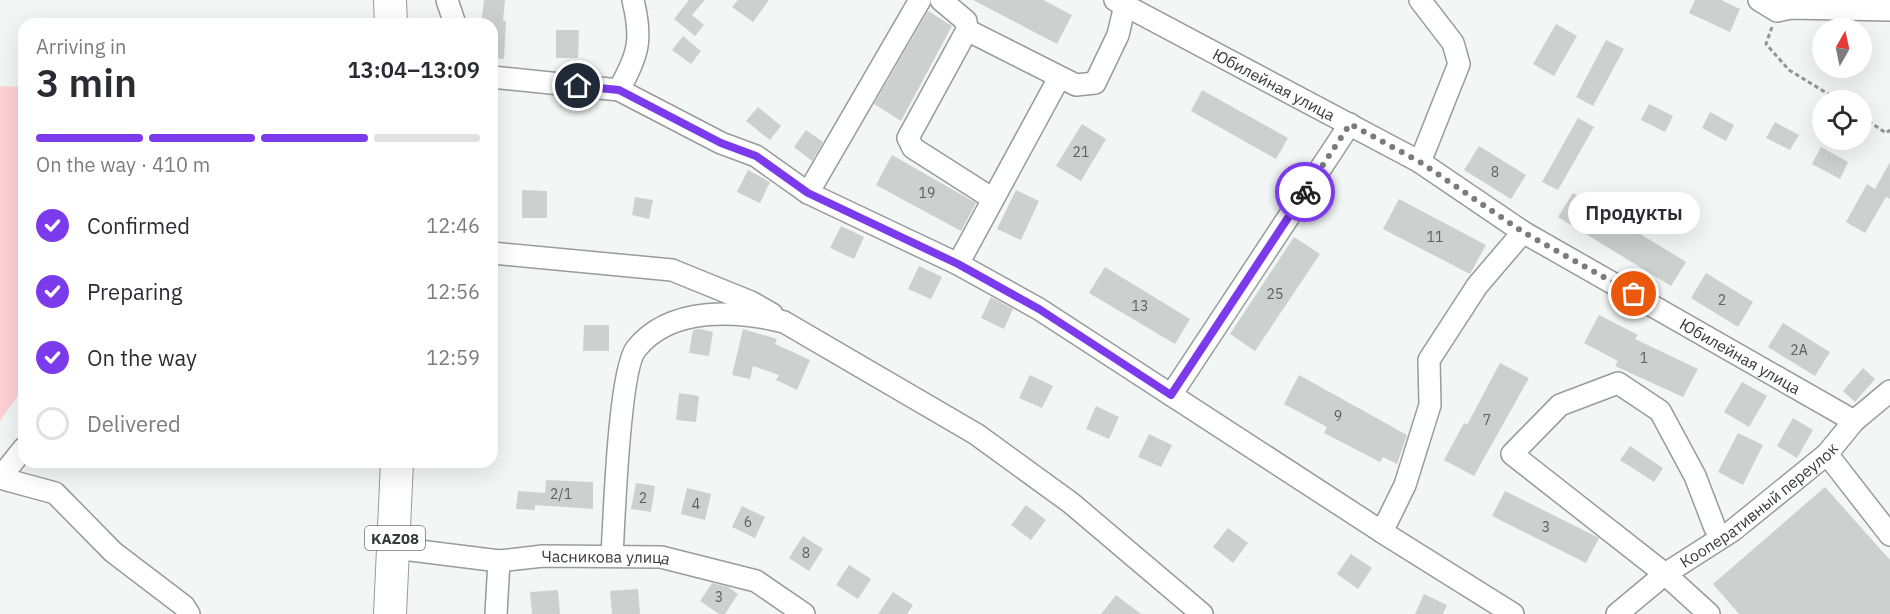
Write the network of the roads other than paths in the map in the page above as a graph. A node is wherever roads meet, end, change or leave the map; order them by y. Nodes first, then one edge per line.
1 (390, 0) edge
2 (447, 0) edge
3 (633, 0) edge
4 (920, 0) edge
5 (941, 0) edge
6 (1420, 0) edge
7 (1120, 3) edge
8 (1781, 5) edge
9 (1890, 10) edge
10 (391, 18) edge
11 (453, 18) edge
12 (967, 30) junction
13 (498, 78) edge
14 (1059, 78) junction
15 (619, 90) junction
16 (1350, 124) junction
17 (1420, 162) junction
18 (808, 193) junction
19 (993, 199) junction
20 (1523, 232) junction
21 (498, 255) edge
22 (958, 264) junction
23 (784, 322) junction
24 (1890, 391) edge
25 (1171, 395) junction
26 (1854, 421) junction
27 (1827, 454) junction
28 (18, 456) edge
29 (397, 468) edge
30 (0, 478) edge
31 (1715, 528) dead end
32 (1382, 532) junction
33 (1890, 535) edge
34 (395, 548) junction
35 (612, 556) junction
36 (499, 561) junction
37 (1665, 574) junction
38 (189, 614) edge
39 (390, 614) edge
40 (496, 614) edge
41 (804, 614) edge
42 (1202, 614) edge
43 (1513, 614) edge
44 (1617, 614) edge
45 (1709, 614) edge

1 - 10 highway
2 - 11 street
3 - 15 street
4 - 18 street
5 - 12 street
6 - 17 street
7 - 14 street, Юбилейная улица
7 - 16 street, Юбилейная улица
8 - 9 street
12 - 14 street, Юбилейная улица
12 - 19 street
13 - 15 street
14 - 19 street
15 - 18 street
16 - 17 street, Юбилейная улица
16 - 25 street
17 - 20 street, Юбилейная улица
18 - 22 street
19 - 22 street
20 - 26 street, Юбилейная улица
20 - 32 street
21 - 23 street
22 - 25 street
23 - 35 street
23 - 42 street
24 - 26 street, Кооперативный переулок
25 - 32 street
26 - 27 street, Кооперативный переулок
27 - 33 street
27 - 37 street, Кооперативный переулок
28 - 30 street
29 - 34 highway, KAZ08
30 - 38 street
31 - 37 street
32 - 43 street
34 - 36 street, Часникова улица
34 - 39 highway, KAZ08
35 - 36 street, Часникова улица
35 - 41 street, Часникова улица
36 - 40 street
37 - 44 street
37 - 45 street, Кооперативный переулок

